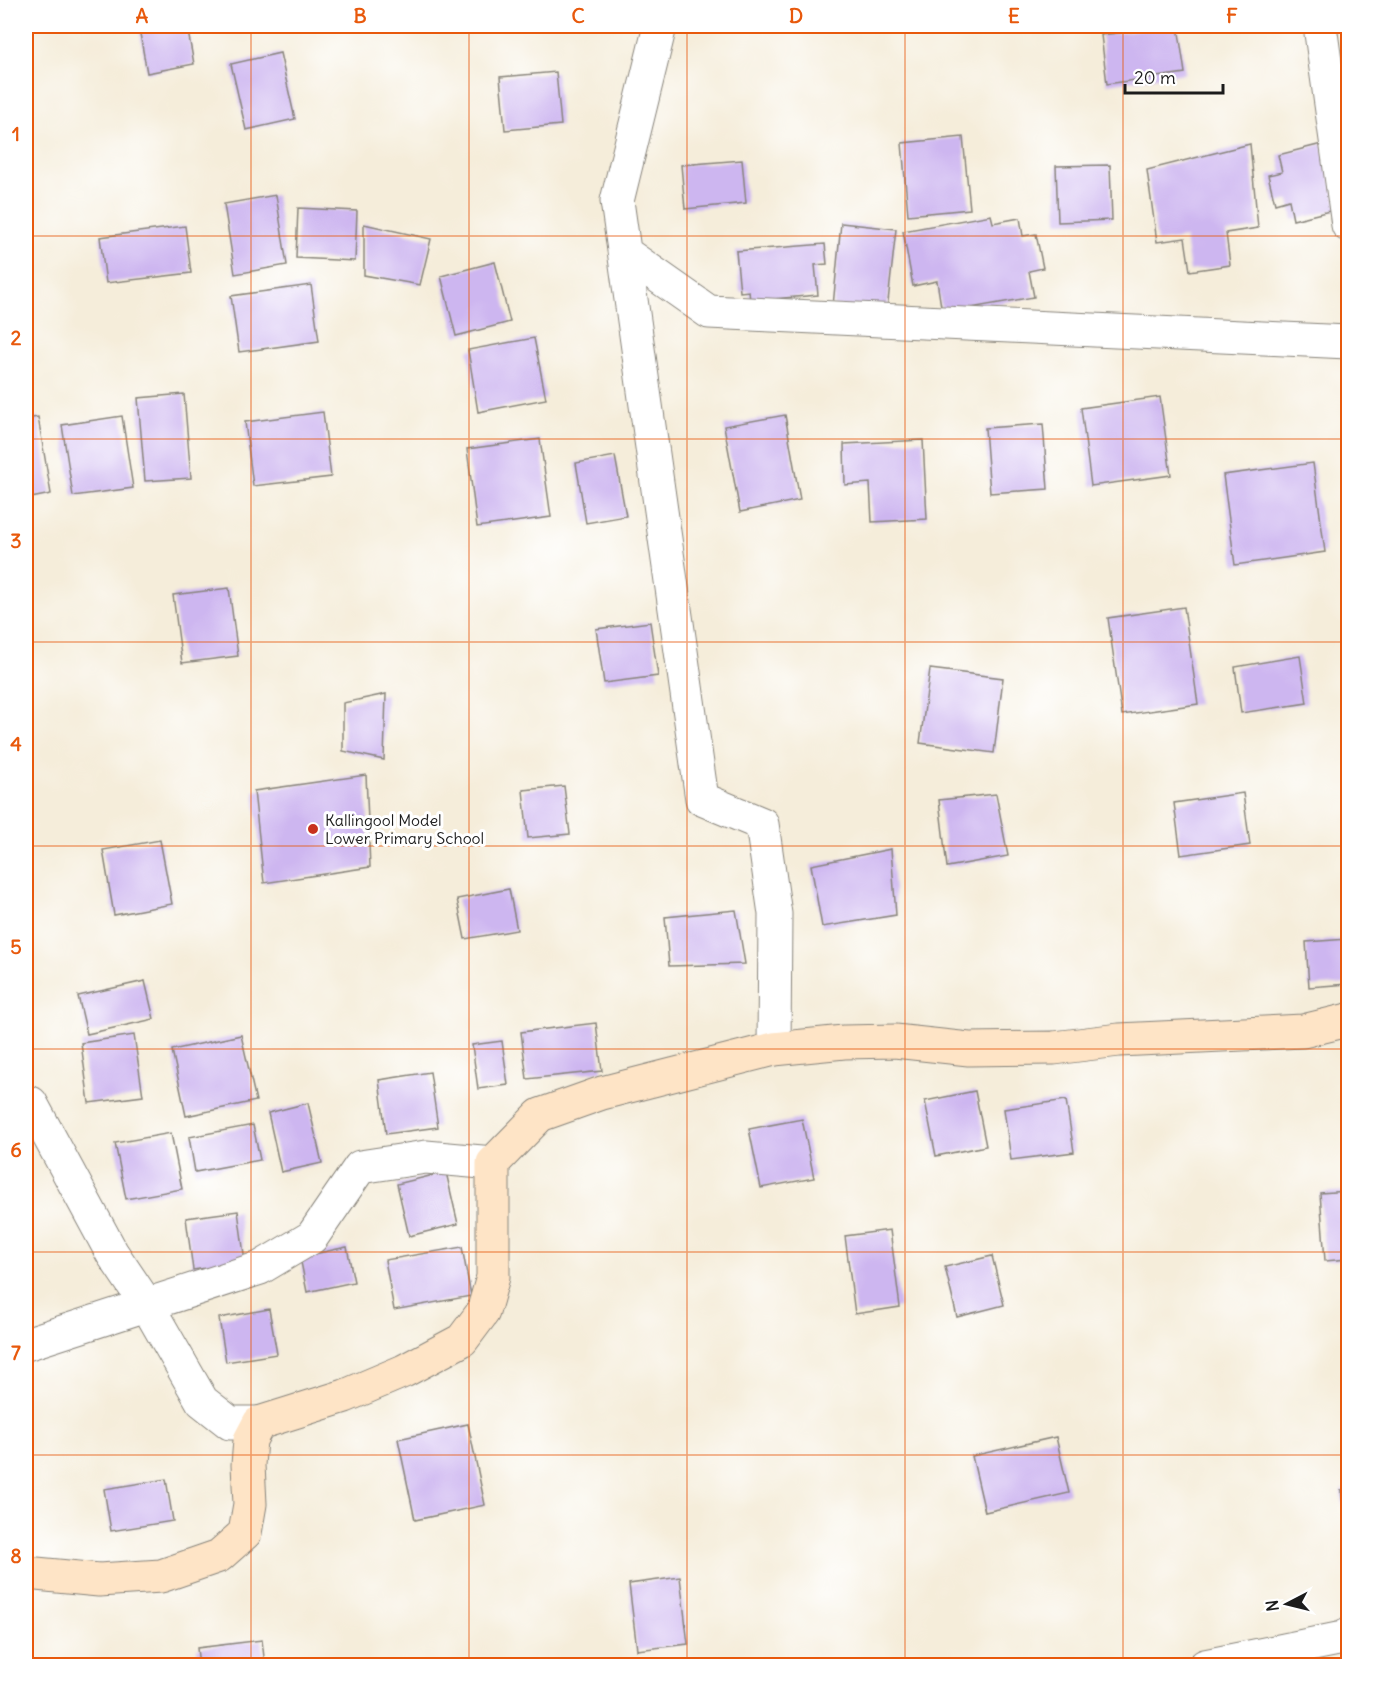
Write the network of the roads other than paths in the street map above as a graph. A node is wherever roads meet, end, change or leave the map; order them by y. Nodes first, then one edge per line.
1 (660, 26) edge
2 (1320, 26) edge
3 (1348, 225) edge
4 (625, 253) junction
5 (1348, 342) edge
6 (1348, 1020) edge
7 (774, 1049) junction
8 (31, 1103) dead end
9 (493, 1163) junction
10 (147, 1305) junction
11 (26, 1344) edge
12 (259, 1423) junction
13 (26, 1573) edge
14 (1348, 1635) edge
15 (1204, 1665) edge

1 - 4 street
2 - 3 street
4 - 5 street
4 - 7 street
6 - 7 main road
7 - 9 main road
8 - 10 street
9 - 10 street
9 - 12 main road
10 - 11 street
10 - 12 street
12 - 13 main road
14 - 15 street

